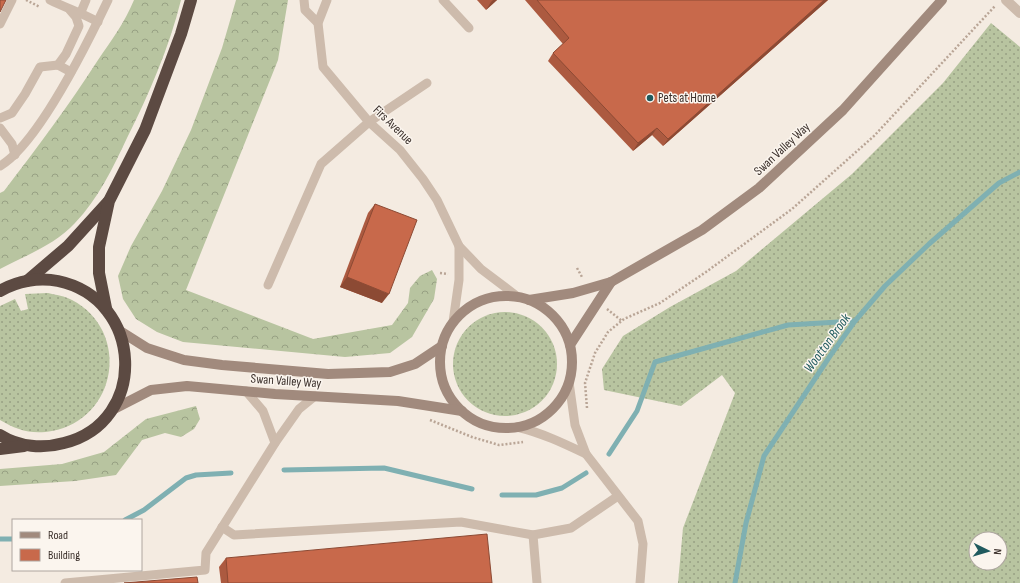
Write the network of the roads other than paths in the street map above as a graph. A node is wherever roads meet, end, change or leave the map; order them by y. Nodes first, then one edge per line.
1 (12, 0) edge
2 (50, 0) edge
3 (86, 0) edge
4 (108, 0) edge
5 (191, 0) edge
6 (304, 0) edge
7 (327, 0) edge
8 (443, 0) edge
9 (942, 0) edge
10 (1006, 0) edge
11 (70, 10) junction
12 (81, 12) junction
13 (1020, 13) edge
14 (98, 22) junction
15 (318, 23) junction
16 (0, 24) edge
17 (469, 28) dead end
18 (58, 65) junction
19 (71, 72) junction
20 (427, 83) dead end
21 (0, 118) edge
22 (369, 122) junction
23 (0, 128) edge
24 (15, 155) junction
25 (0, 166) edge
26 (109, 201) junction
27 (459, 246) junction
28 (27, 281) junction
29 (611, 282) junction
30 (268, 285) dead end
31 (1, 290) edge
32 (518, 297) junction
33 (529, 300) junction
34 (106, 308) junction
35 (453, 322) junction
36 (120, 331) junction
37 (570, 345) junction
38 (442, 346) junction
39 (569, 382) junction
40 (246, 391) junction
41 (315, 396) junction
42 (112, 410) junction
43 (462, 412) junction
44 (517, 427) junction
45 (0, 435) edge
46 (275, 443) junction
47 (27, 446) junction
48 (0, 449) edge
49 (586, 454) junction
50 (618, 496) junction
51 (222, 527) junction
52 (533, 535) junction
53 (65, 583) edge
54 (537, 583) edge
55 (640, 583) edge

1 - 16 lane
2 - 11 lane
3 - 12 lane
4 - 14 lane
5 - 26 highway
6 - 15 lane
7 - 15 lane
8 - 17 lane
9 - 29 street, Swan Valley Way
10 - 13 street
11 - 12 lane
11 - 18 lane
12 - 14 lane
14 - 19 lane
15 - 22 lane, Firs Avenue
18 - 19 lane
18 - 21 lane
19 - 24 lane
20 - 22 lane
22 - 27 lane, Firs Avenue
22 - 30 lane
23 - 24 lane
24 - 25 lane
26 - 28 highway
26 - 34 highway
27 - 32 lane, Firs Avenue
27 - 35 lane, Firs Avenue
28 - 31 highway
28 - 34 highway
29 - 33 street, Swan Valley Way
29 - 37 street, Swan Valley Way
32 - 33 street
32 - 35 street
33 - 37 street
34 - 36 highway
35 - 38 street
36 - 38 street, Swan Valley Way
36 - 42 highway
37 - 39 street
38 - 43 street
39 - 44 street
39 - 49 lane
40 - 41 street, Swan Valley Way
40 - 42 street, Swan Valley Way
40 - 46 lane
41 - 43 street, Swan Valley Way
41 - 46 lane
42 - 47 highway
43 - 44 street
44 - 49 lane
45 - 47 highway
46 - 51 lane
47 - 48 highway
49 - 50 lane
50 - 52 lane
50 - 55 lane
51 - 52 lane
51 - 53 lane
52 - 54 lane

